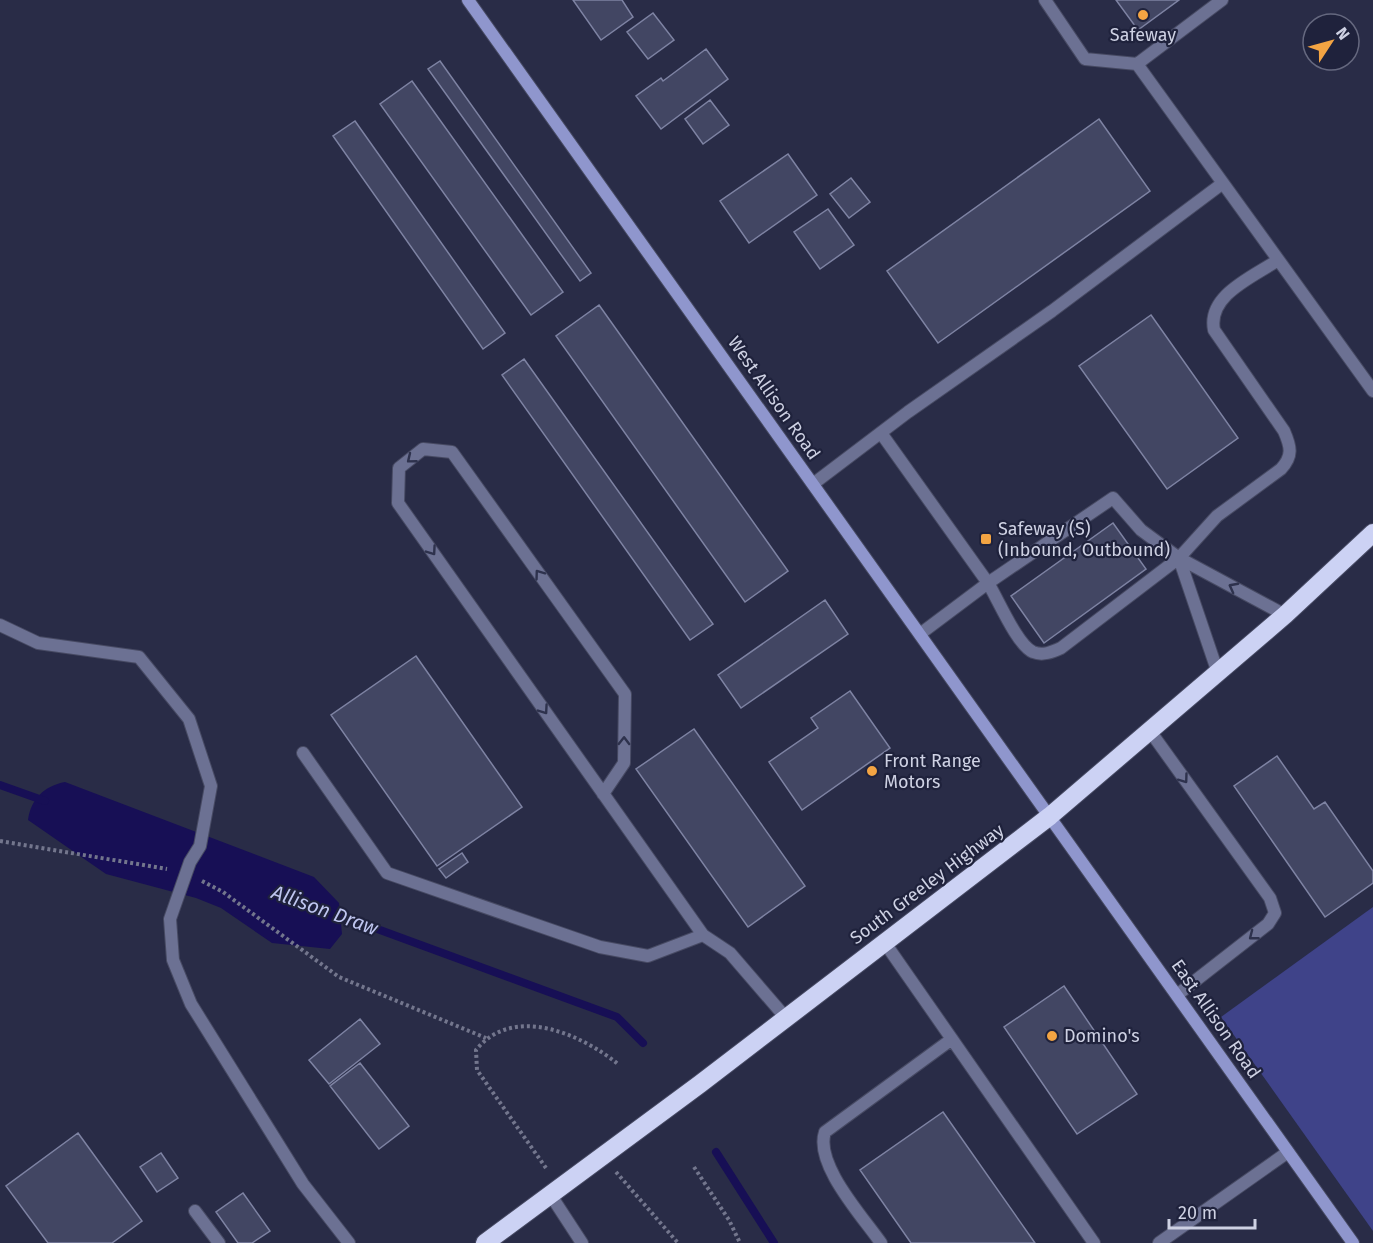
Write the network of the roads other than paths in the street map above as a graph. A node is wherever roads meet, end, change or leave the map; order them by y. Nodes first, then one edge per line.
1 (468, 0) edge
2 (1045, 0) edge
3 (1222, 0) edge
4 (1137, 64) junction
5 (1223, 183) junction
6 (1278, 260) junction
7 (1373, 392) edge
8 (881, 432) junction
9 (813, 484) junction
10 (1373, 533) edge
11 (1179, 558) junction
12 (988, 583) junction
13 (1285, 615) junction
14 (0, 625) edge
15 (920, 634) junction
16 (1218, 673) junction
17 (1150, 731) junction
18 (303, 753) dead end
19 (603, 794) junction
20 (1050, 816) junction
21 (703, 935) junction
22 (885, 943) junction
23 (1177, 995) junction
24 (786, 1018) junction
25 (952, 1039) junction
26 (1288, 1152) junction
27 (555, 1191) junction
28 (195, 1211) dead end
29 (219, 1243) edge
30 (349, 1243) edge
31 (485, 1243) edge
32 (582, 1243) edge
33 (881, 1243) edge
34 (1095, 1243) edge
35 (1159, 1243) edge
36 (1353, 1243) edge

1 - 9 street, West Allison Road
2 - 4 lane
3 - 4 lane
4 - 5 lane
5 - 6 lane
5 - 8 lane
6 - 7 lane
6 - 11 lane
8 - 9 lane
8 - 12 lane
9 - 15 street, West Allison Road
10 - 13 highway, South Greeley Highway
11 - 12 lane
11 - 12 lane
13 -> 11 lane
11 - 16 lane
12 - 15 lane
13 - 16 highway, South Greeley Highway
14 - 30 lane
15 - 20 street, West Allison Road
16 - 17 highway, South Greeley Highway
17 - 20 highway, South Greeley Highway
17 -> 23 lane
18 - 21 lane
19 -> 19 lane
19 - 21 lane
20 - 22 highway, South Greeley Highway
20 - 23 street, East Allison Road
21 - 24 lane
22 - 24 highway, South Greeley Highway
22 - 25 lane
23 - 26 street, East Allison Road
24 - 27 highway, South Greeley Highway
25 - 33 lane
25 - 34 lane
26 - 35 lane
26 - 36 street, East Allison Road
27 - 31 highway, South Greeley Highway
27 - 32 lane
28 - 29 lane

